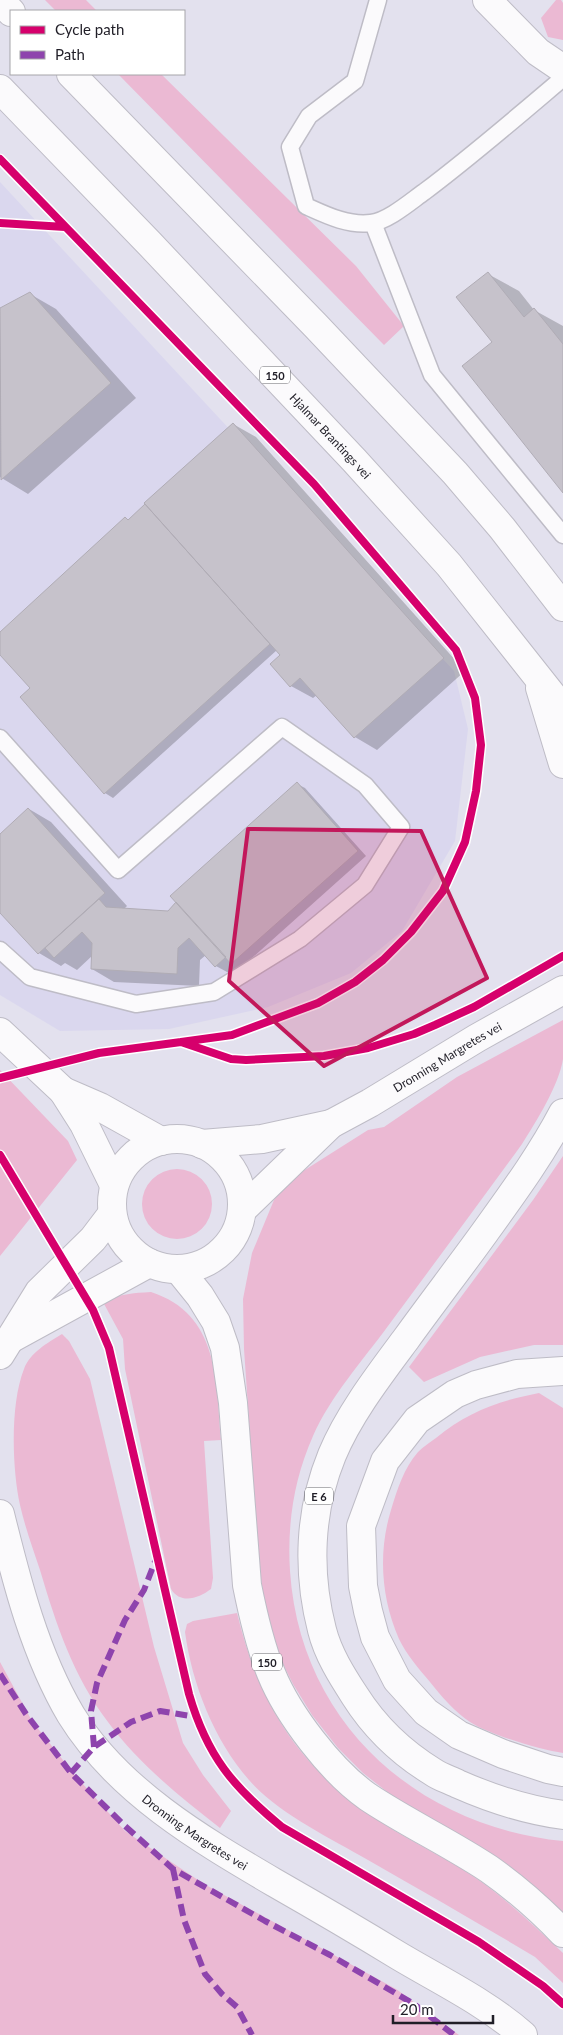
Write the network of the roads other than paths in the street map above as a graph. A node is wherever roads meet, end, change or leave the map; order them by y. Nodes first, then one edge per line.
1 (0, 0) edge
2 (378, 0) edge
3 (487, 0) edge
4 (10, 11) edge
5 (563, 69) edge
6 (72, 75) edge
7 (563, 78) edge
8 (0, 89) edge
9 (373, 223) junction
10 (563, 535) edge
11 (563, 607) edge
12 (536, 675) junction
13 (563, 709) edge
14 (0, 738) edge
15 (563, 764) edge
16 (0, 950) edge
17 (563, 990) edge
18 (0, 1032) edge
19 (64, 1091) junction
20 (563, 1113) edge
21 (331, 1124) junction
22 (161, 1141) junction
23 (202, 1144) junction
24 (114, 1185) junction
25 (242, 1210) junction
26 (112, 1214) junction
27 (150, 1263) junction
28 (179, 1270) junction
29 (6, 1346) edge
30 (563, 1371) edge
31 (0, 1514) edge
32 (563, 1772) edge
33 (563, 1815) edge
34 (563, 1933) edge
35 (523, 2035) edge

1 - 4 main road
2 - 9 lane
3 - 5 main road
6 - 11 main road
7 - 9 lane
8 - 12 main road, Hjalmar Brantings vei / 150
9 - 10 lane
12 - 13 main road, Hjalmar Brantings vei / 150
12 - 15 main road
14 - 16 lane
17 - 21 main road, Dronning Margretes vei
18 - 19 main road
19 - 22 main road
19 - 24 main road
20 - 33 main road, E 6
21 - 23 main road, Dronning Margretes vei
21 - 25 main road, Dronning Margretes vei
22 - 23 main road, Dronning Margretes vei
22 - 24 main road, Dronning Margretes vei
23 - 25 main road, Dronning Margretes vei
24 - 26 main road, Dronning Margretes vei
25 - 28 main road, Dronning Margretes vei
26 - 27 main road, Dronning Margretes vei
26 - 29 main road
27 - 28 main road, Dronning Margretes vei
27 - 29 main road
28 - 34 main road, 150
30 - 32 main road
31 - 35 main road, Dronning Margretes vei

